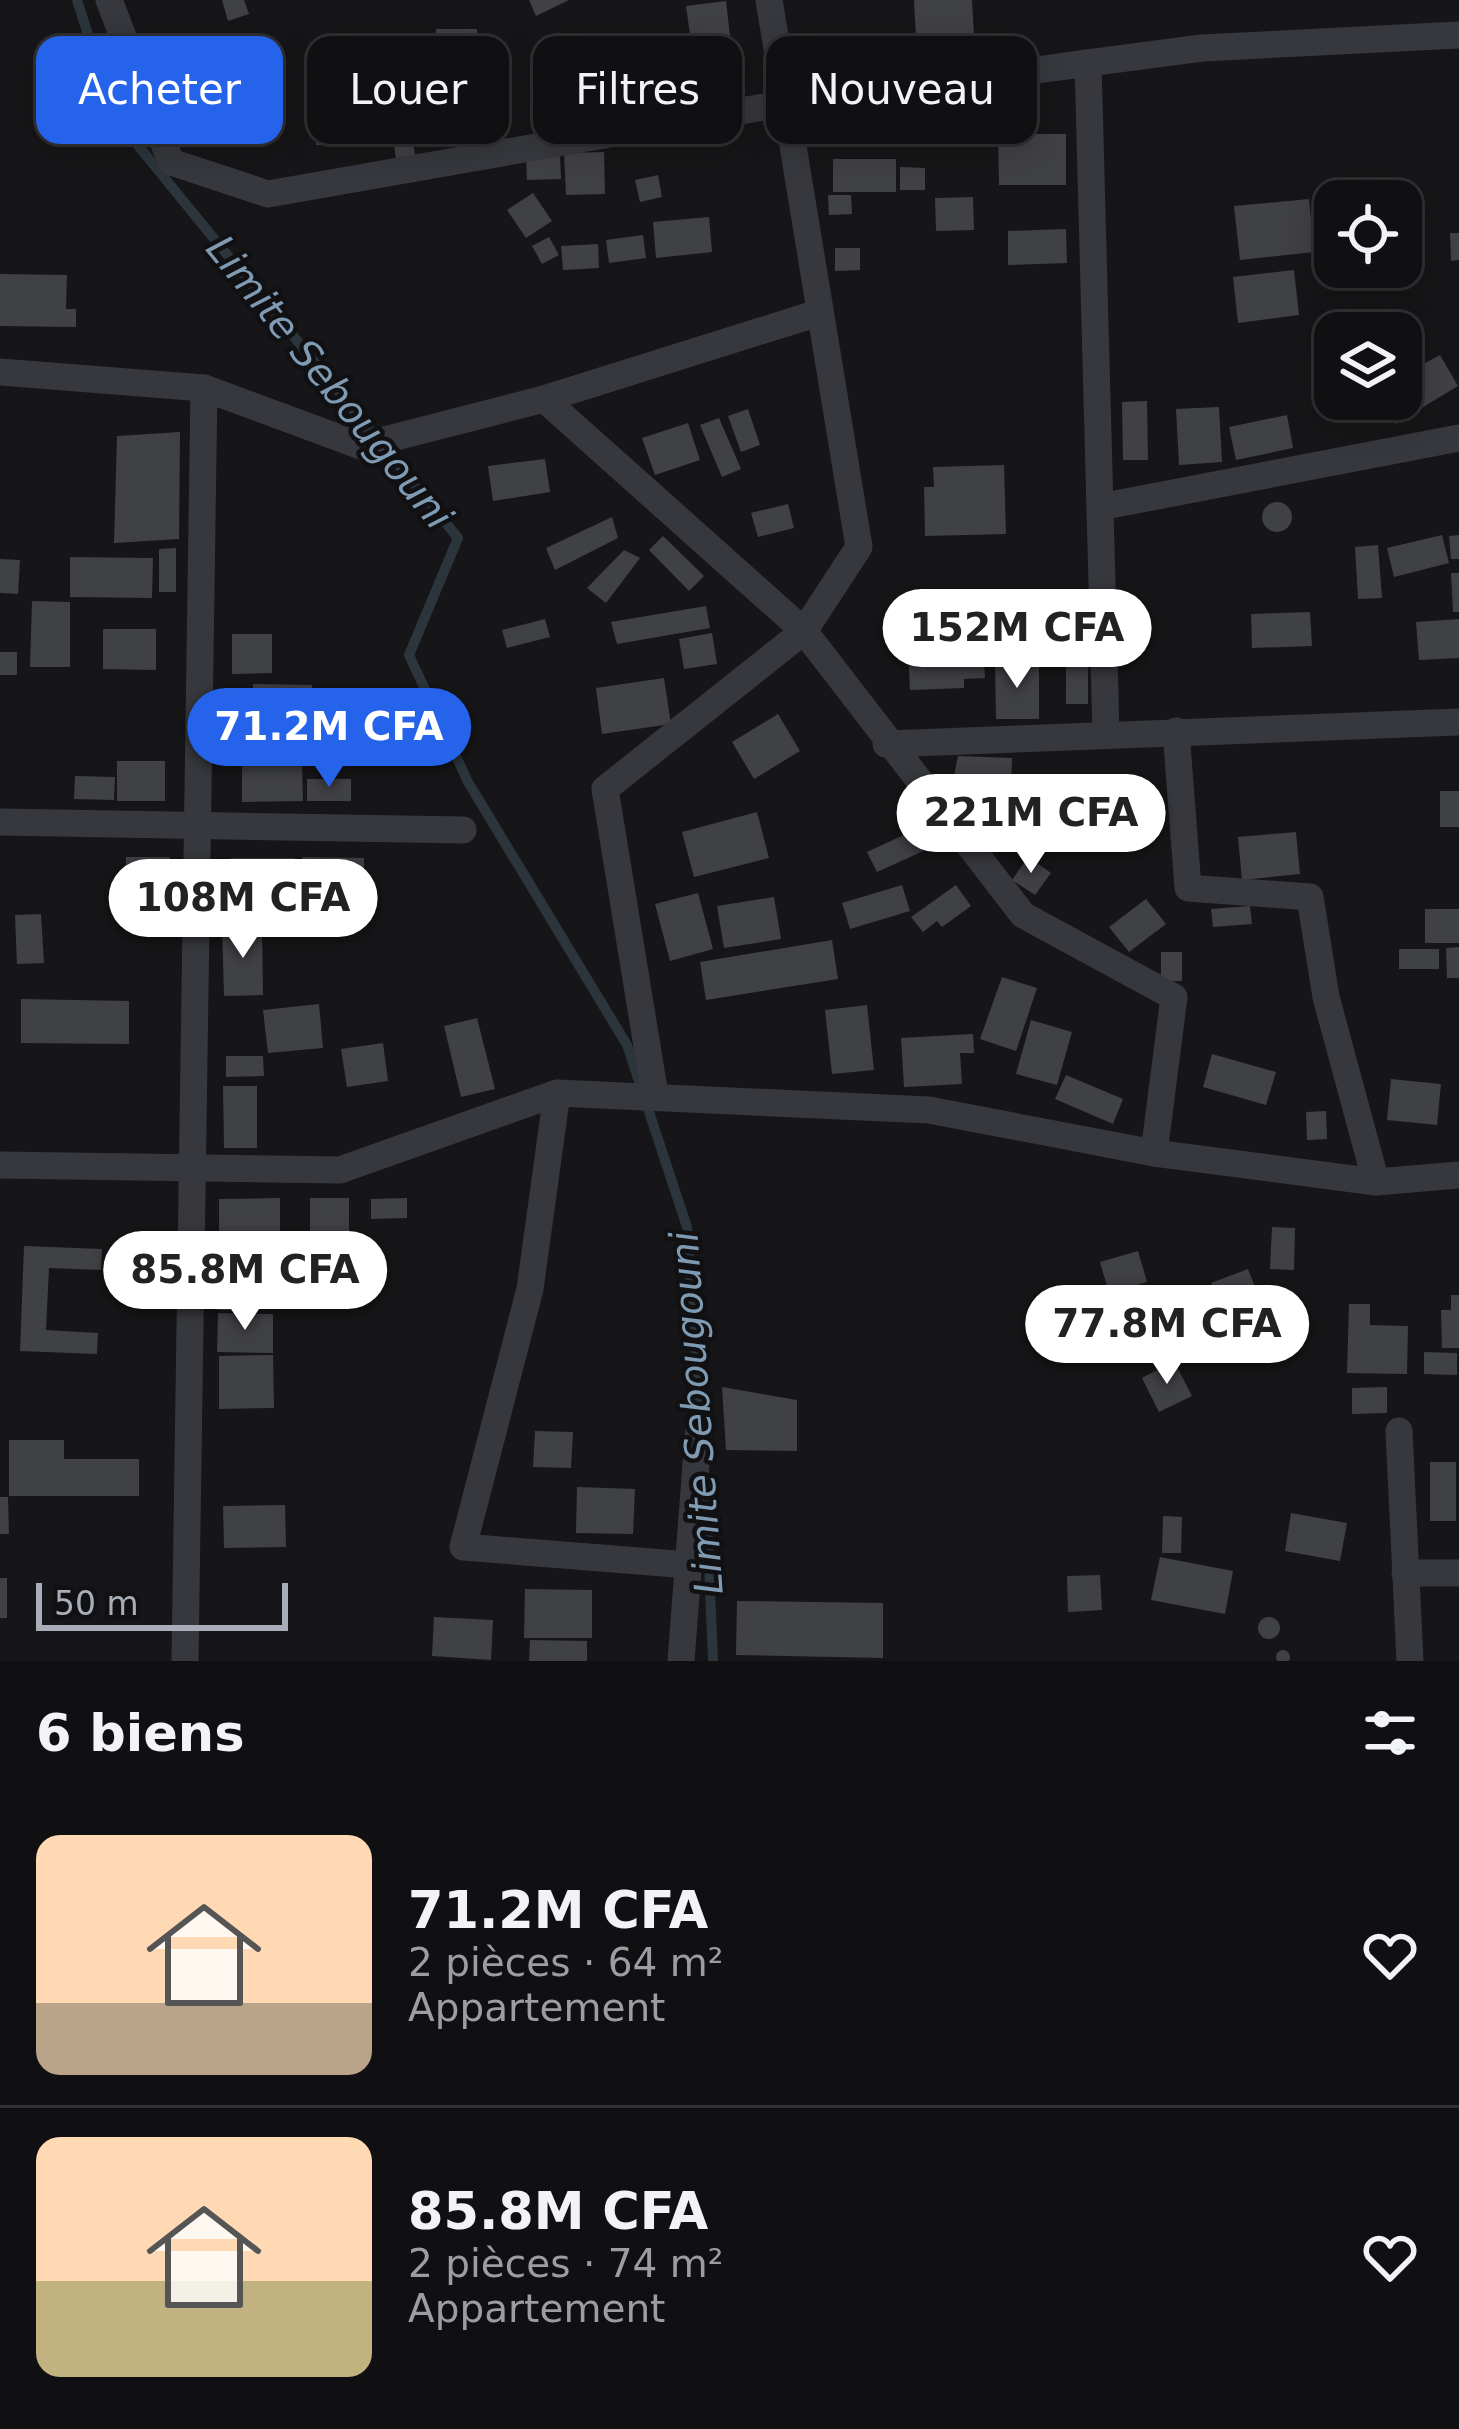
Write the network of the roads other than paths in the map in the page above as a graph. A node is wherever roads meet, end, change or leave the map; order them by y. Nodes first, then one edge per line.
1 (109, 0) edge
2 (769, 0) edge
3 (1459, 35) edge
4 (774, 36) edge
5 (1088, 63) junction
6 (1037, 70) edge
7 (766, 107) edge
8 (789, 144) edge
9 (818, 313) junction
10 (0, 372) edge
11 (205, 388) junction
12 (544, 399) junction
13 (1459, 438) edge
14 (1100, 507) junction
15 (804, 631) junction
16 (1459, 722) edge
17 (1176, 731) junction
18 (1106, 733) junction
19 (886, 744) junction
20 (0, 822) edge
21 (198, 825) junction
22 (463, 830) dead end
23 (557, 1093) junction
24 (655, 1095) junction
25 (1154, 1153) junction
26 (0, 1165) edge
27 (192, 1168) junction
28 (1459, 1175) edge
29 (1376, 1182) junction
30 (699, 1425) dead end
31 (1399, 1431) dead end
32 (689, 1565) junction
33 (1405, 1573) junction
34 (1459, 1573) edge
35 (185, 1661) edge
36 (681, 1661) edge
37 (1410, 1661) edge

1 - 7 street
2 - 4 street
3 - 5 street
5 - 6 street
5 - 14 street
8 - 9 street
9 - 12 street
9 - 15 street
10 - 11 street
11 - 12 street
11 - 21 street
12 - 15 street
13 - 14 street
14 - 18 street
15 - 19 street
15 - 24 street
16 - 17 street
17 - 18 street
17 - 29 street
18 - 19 street
19 - 25 street
20 - 21 street
21 - 22 street
21 - 27 street
23 - 24 street
23 - 27 street
23 - 32 street
24 - 25 street
25 - 29 street
26 - 27 street
27 - 35 street
28 - 29 street
30 - 32 street
31 - 33 street
32 - 36 street
33 - 34 street
33 - 37 street

